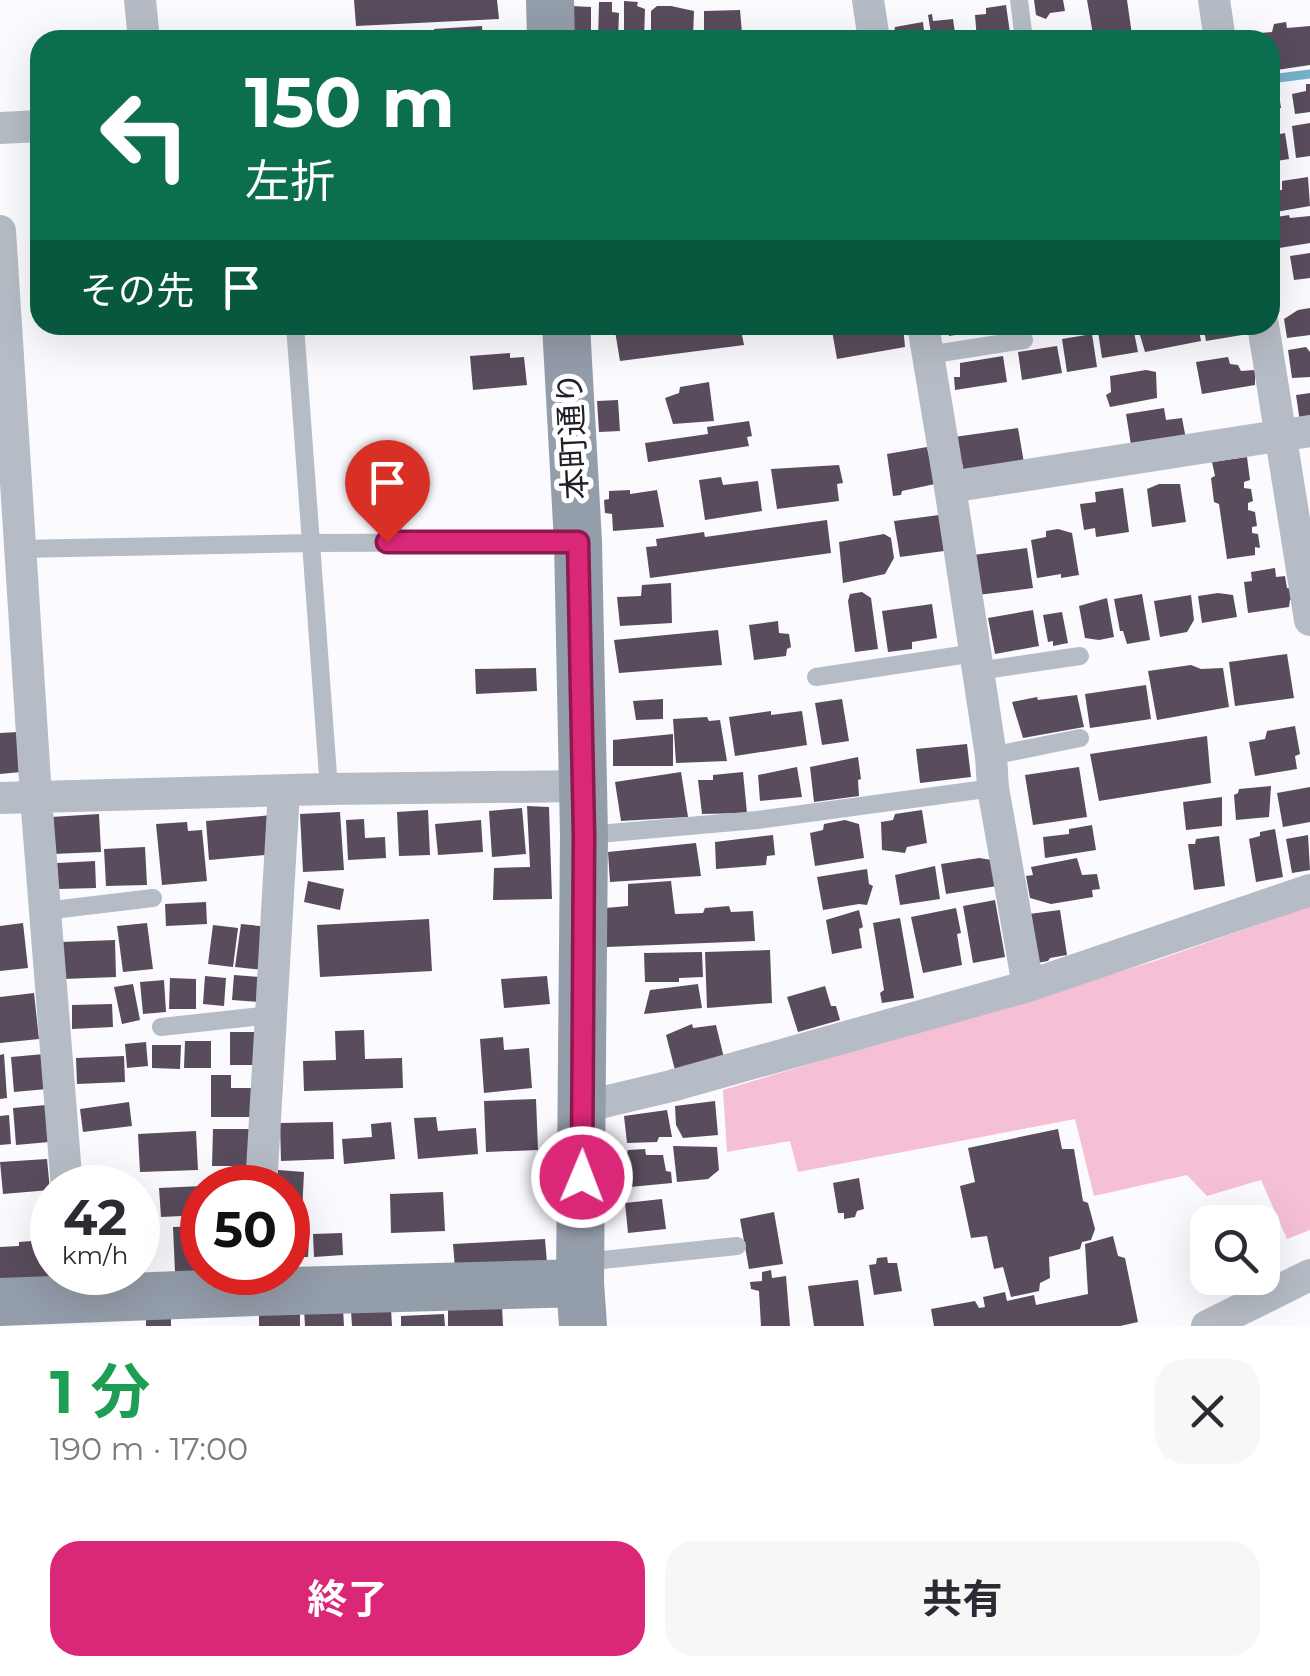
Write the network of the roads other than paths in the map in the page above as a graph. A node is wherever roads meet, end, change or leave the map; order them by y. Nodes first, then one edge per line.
1 (140, 0) edge
2 (550, 0) edge
3 (868, 0) edge
4 (1019, 0) edge
5 (1214, 0) edge
6 (143, 30) edge
7 (552, 30) edge
8 (872, 30) edge
9 (1023, 30) edge
10 (1218, 30) edge
11 (30, 126) edge
12 (0, 128) edge
13 (0, 231) edge
14 (296, 335) edge
15 (567, 335) edge
16 (1266, 335) edge
17 (925, 340) edge
18 (1024, 340) dead end
19 (1295, 433) edge
20 (950, 486) junction
21 (578, 542) junction
22 (311, 543) junction
23 (20, 549) junction
24 (1310, 620) edge
25 (1080, 656) dead end
26 (977, 662) junction
27 (816, 677) dead end
28 (1080, 738) dead end
29 (992, 772) junction
30 (583, 786) junction
31 (328, 788) junction
32 (284, 791) junction
33 (36, 797) junction
34 (0, 798) edge
35 (584, 835) junction
36 (1310, 890) edge
37 (153, 898) dead end
38 (44, 911) junction
39 (1028, 986) junction
40 (271, 1015) junction
41 (161, 1027) dead end
42 (583, 1108) junction
43 (65, 1165) edge
44 (263, 1165) edge
45 (736, 1246) dead end
46 (1310, 1274) edge
47 (310, 1283) edge
48 (180, 1289) edge
49 (581, 1291) edge
50 (64, 1299) edge
51 (0, 1302) edge
52 (1206, 1326) edge

1 - 6 street
2 - 7 main road
3 - 8 street
4 - 9 lane
5 - 10 street
11 - 12 street
13 - 23 street
14 - 22 lane
15 - 21 main road, 本町通り
16 - 19 street
17 - 18 lane
17 - 20 street
19 - 20 street
19 - 24 street
20 - 26 street
21 - 22 lane
21 - 30 main road, 本町通り
22 - 23 lane
22 - 31 lane
23 - 33 street
25 - 26 lane
26 - 27 lane
26 - 29 street
28 - 29 lane
29 - 35 lane
29 - 39 street
30 - 31 street
30 - 35 main road, 本町通り
31 - 32 street
32 - 33 street
32 - 40 street
33 - 34 street
33 - 38 street
35 - 42 main road, 本町通り
36 - 39 street
37 - 38 lane
38 - 43 street
39 - 42 street
40 - 41 lane
40 - 44 street
42 - 49 main road, 本町通り
45 - 49 lane
46 - 52 street
47 - 49 main road
48 - 50 main road
50 - 51 main road

